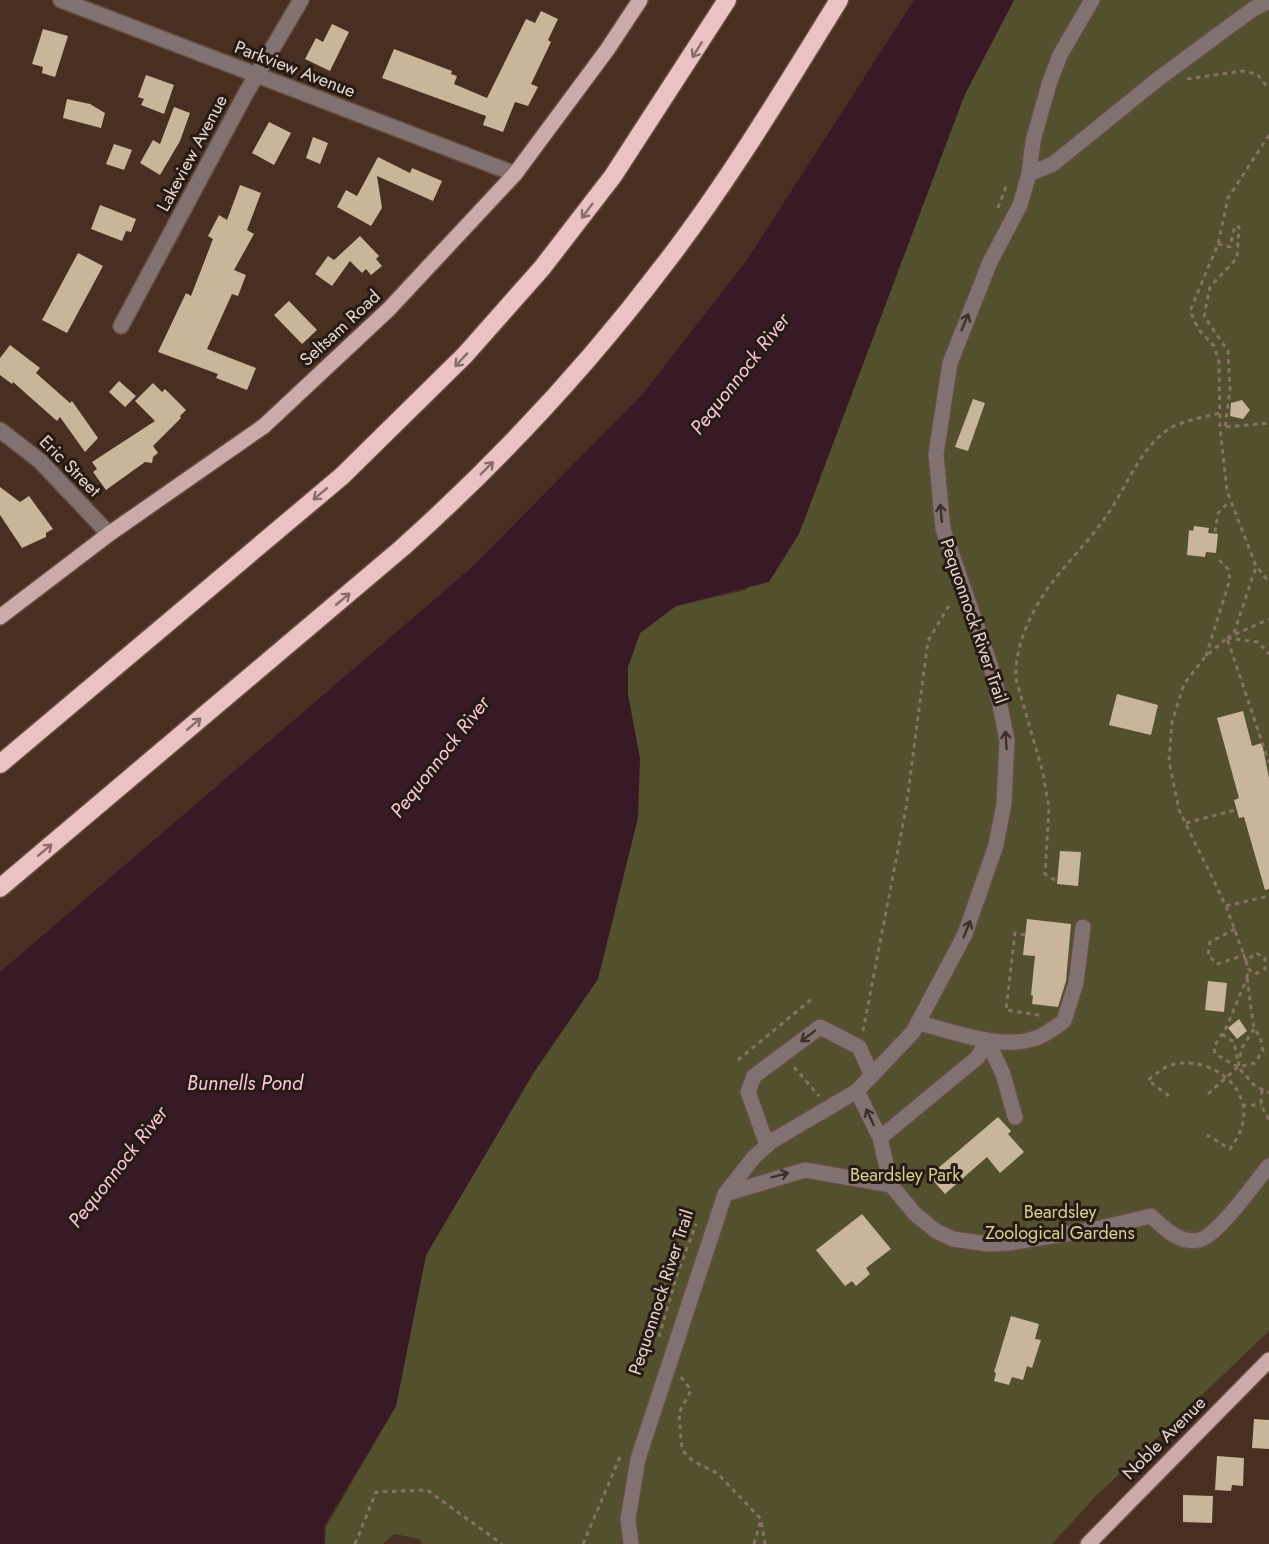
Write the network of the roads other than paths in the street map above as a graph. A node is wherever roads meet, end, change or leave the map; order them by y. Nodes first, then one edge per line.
1 (61, 0) edge
2 (300, 0) edge
3 (639, 0) edge
4 (727, 0) edge
5 (839, 0) edge
6 (1092, 0) edge
7 (1269, 1) edge
8 (257, 76) junction
9 (515, 174) junction
10 (1029, 174) junction
11 (120, 326) dead end
12 (0, 430) edge
13 (109, 534) junction
14 (0, 616) edge
15 (0, 764) edge
16 (0, 888) edge
17 (1083, 927) dead end
18 (918, 1023) junction
19 (987, 1040) junction
20 (872, 1076) junction
21 (857, 1091) junction
22 (1015, 1117) dead end
23 (880, 1138) junction
24 (767, 1145) junction
25 (1269, 1166) edge
26 (891, 1185) junction
27 (725, 1194) junction
28 (1269, 1360) edge
29 (631, 1544) edge
30 (1088, 1544) edge

1 - 8 street, Parkview Avenue
2 - 8 street, Lakeview Avenue
3 - 9 main road, Seltsam Road
4 -> 15 highway
16 -> 5 highway
6 - 10 street
7 - 10 street
8 - 9 street, Parkview Avenue
8 - 11 street, Lakeview Avenue
9 - 13 main road, Seltsam Road
18 -> 10 street
12 - 13 street, Eric Street
13 - 14 main road, Seltsam Road
17 - 19 street
18 - 19 street
18 - 20 street
19 - 22 street
19 - 23 street
20 - 21 street
20 -> 24 street
23 -> 21 street
21 - 24 street
23 - 26 street
24 - 27 street
25 - 26 street
27 -> 26 street
27 - 29 street
28 - 30 main road, Noble Avenue

